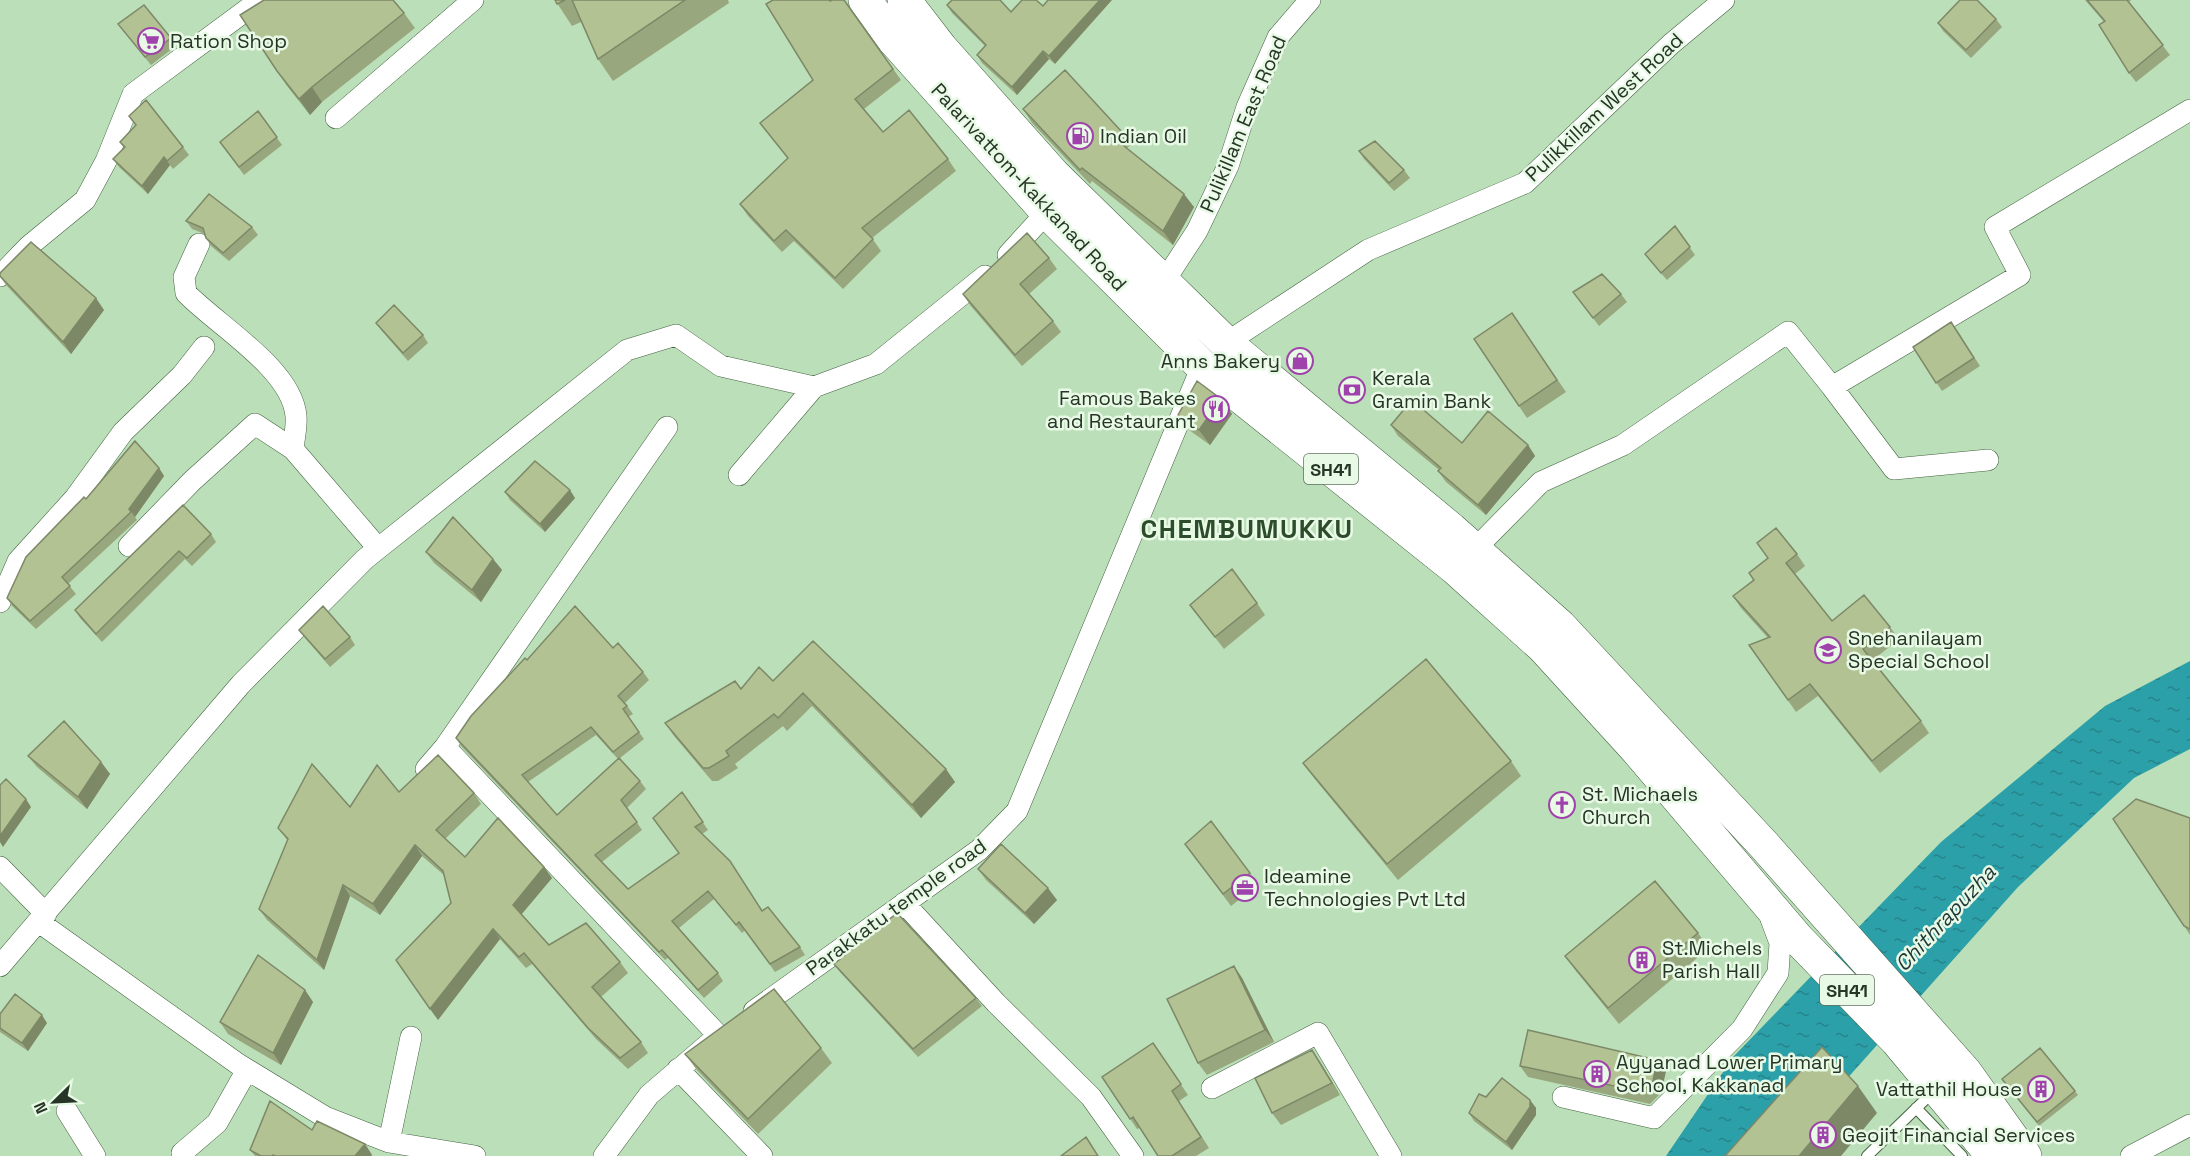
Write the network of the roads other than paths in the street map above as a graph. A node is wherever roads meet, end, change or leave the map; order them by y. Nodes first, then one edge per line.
1 (260, 0) edge
2 (472, 0) edge
3 (865, 0) edge
4 (904, 0) edge
5 (1311, 0) edge
6 (1724, 0) edge
7 (446, 8) edge
8 (2190, 110) edge
9 (336, 118) dead end
10 (1027, 167) junction
11 (1047, 212) junction
12 (198, 244) dead end
13 (0, 276) edge
14 (1163, 283) junction
15 (1226, 343) junction
16 (204, 347) dead end
17 (1202, 366) junction
18 (814, 387) junction
19 (1832, 387) junction
20 (667, 427) dead end
21 (293, 449) junction
22 (1988, 460) dead end
23 (739, 475) dead end
24 (129, 546) dead end
25 (378, 548) junction
26 (1474, 550) junction
27 (0, 602) edge
28 (445, 747) junction
29 (426, 769) edge
30 (0, 867) edge
31 (1759, 891) junction
32 (904, 903) junction
33 (43, 918) junction
34 (0, 966) edge
35 (1907, 1029) junction
36 (719, 1036) junction
37 (411, 1037) dead end
38 (678, 1069) junction
39 (247, 1070) junction
40 (1212, 1088) dead end
41 (1563, 1097) dead end
42 (1926, 1099) junction
43 (67, 1111) dead end
44 (2190, 1125) edge
45 (388, 1142) junction
46 (182, 1153) dead end
47 (94, 1156) edge
48 (475, 1156) edge
49 (604, 1156) edge
50 (762, 1156) edge
51 (1133, 1156) edge
52 (1391, 1156) edge
53 (1867, 1156) edge
54 (1962, 1156) edge
55 (1993, 1156) edge
56 (2025, 1156) edge
57 (2131, 1156) edge

1 - 13 street
2 - 7 street
3 - 10 main road, Palarivattom-Kakkanad Road / SH41
4 - 10 main road
5 - 14 street, Pulikillam East Road
6 - 15 street, Pulikkillam West Road
7 - 9 street
8 - 19 street
10 - 11 main road, Palarivattom-Kakkanad Road / SH41
10 - 14 main road
11 - 17 main road, Palarivattom-Kakkanad Road / SH41
11 - 18 street
12 - 21 street
14 - 15 main road
15 - 26 main road
16 - 27 street
17 - 31 main road, Palarivattom-Kakkanad Road / SH41
17 - 32 street, Parakkatu temple road
18 - 23 street
18 - 25 street
19 - 22 street
19 - 26 street
20 - 28 street
21 - 24 street
21 - 25 street
25 - 33 street
26 - 35 main road
28 - 29 street
28 - 36 street
30 - 33 street
31 - 35 main road, Palarivattom-Kakkanad Road / SH41
31 - 41 street
32 - 36 street, Parakkatu temple road
32 - 51 street
33 - 34 street
33 - 39 street
35 - 42 main road, SH41
35 - 56 main road
36 - 38 street, Parakkatu temple road
37 - 45 street
38 - 49 street, Parakkatu temple road
38 - 50 street
39 - 45 street
39 - 46 street
40 - 52 street
42 - 53 lane
42 - 54 lane
42 - 55 main road, SH41
43 - 47 street
44 - 57 street
45 - 48 street

